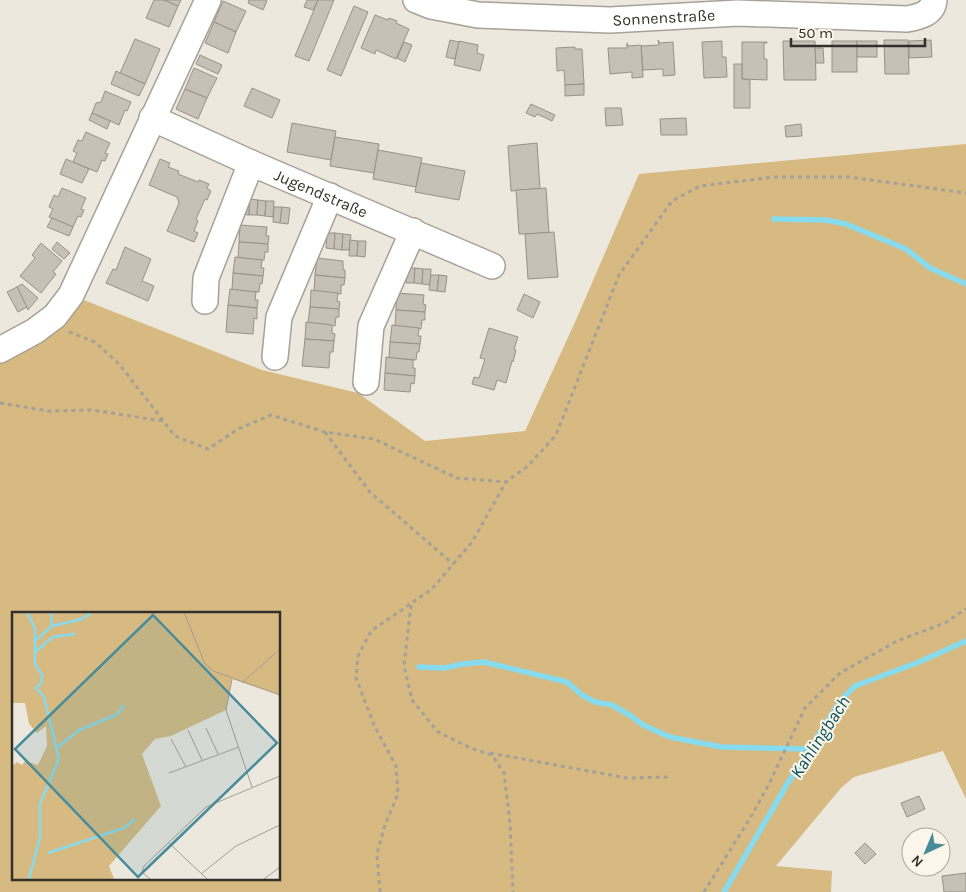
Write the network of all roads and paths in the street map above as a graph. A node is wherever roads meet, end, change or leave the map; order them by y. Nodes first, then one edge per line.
1 (208, 0) edge
2 (416, 0) edge
3 (934, 0) edge
4 (737, 7) edge
5 (152, 118) junction
6 (251, 163) junction
7 (966, 192) edge
8 (330, 196) junction
9 (413, 231) junction
10 (492, 266) dead end
11 (205, 301) dead end
12 (35, 332) junction
13 (0, 350) edge
14 (276, 357) dead end
15 (366, 382) dead end
16 (0, 403) edge
17 (163, 421) junction
18 (324, 432) junction
19 (506, 482) junction
20 (453, 564) junction
21 (411, 604) junction
22 (966, 609) edge
23 (490, 753) dead end
24 (669, 777) dead end
25 (380, 892) edge
26 (513, 892) edge
27 (704, 892) edge

1 - 5 street
2 - 4 street, Sonnenstraße
3 - 4 street, Sonnenstraße
5 - 6 street, Jugendstraße
5 - 12 street
6 - 8 street, Jugendstraße
6 - 11 street
7 - 19 path
8 - 9 street, Jugendstraße
8 - 14 street
9 - 10 street, Jugendstraße
9 - 15 street
12 - 13 street
12 - 17 path
16 - 17 path
17 - 18 path
18 - 19 path
18 - 20 path
19 - 20 path
20 - 21 path
21 - 25 path
21 - 26 path
22 - 27 path
23 - 24 path

